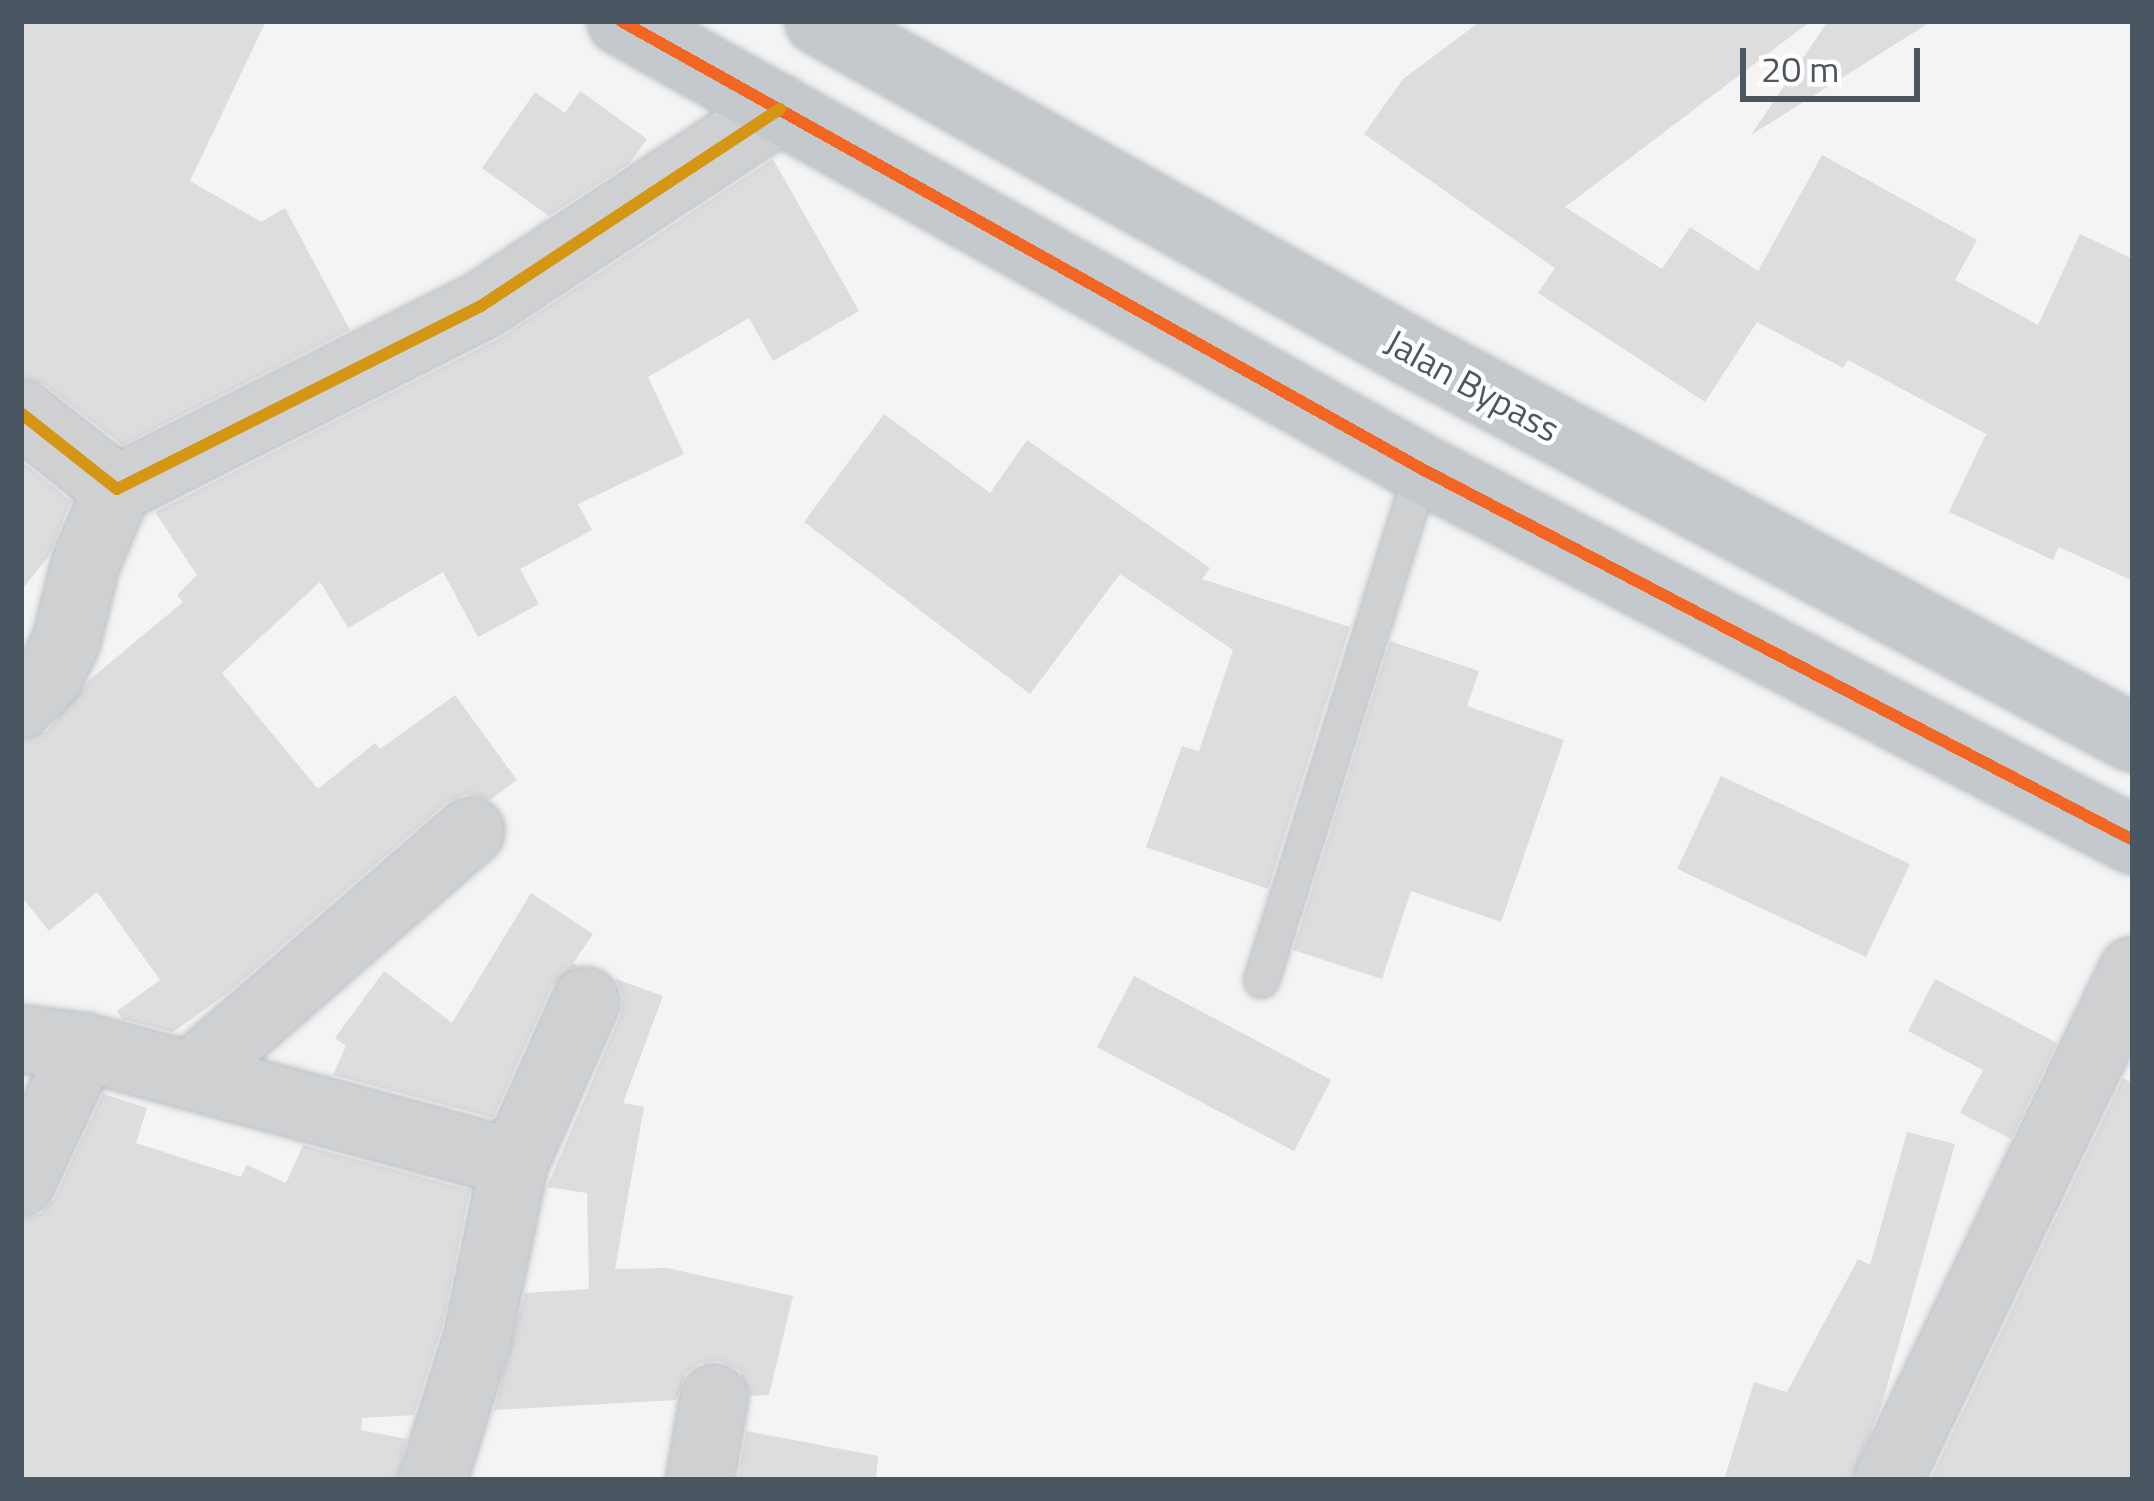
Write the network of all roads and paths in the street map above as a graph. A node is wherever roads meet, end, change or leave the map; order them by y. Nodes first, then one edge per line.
1 (621, 21) edge
2 (819, 21) edge
3 (780, 109) junction
4 (22, 414) edge
5 (1422, 469) junction
6 (117, 489) junction
7 (21, 704) edge
8 (2133, 739) edge
9 (471, 831) dead end
10 (2133, 840) edge
11 (2133, 971) edge
12 (1261, 980) dead end
13 (586, 1001) dead end
14 (52, 1043) edge
15 (191, 1075) junction
16 (514, 1163) junction
17 (21, 1182) edge
18 (714, 1398) dead end
19 (433, 1480) edge
20 (700, 1480) edge
21 (1888, 1480) edge

1 - 3 highway
2 - 8 highway, Jalan Bypass
3 - 5 highway
3 - 6 street
4 - 6 street
5 - 10 highway
5 - 12 lane
6 - 7 street
9 - 15 street
11 - 21 street
13 - 16 street
14 - 15 street
14 - 17 street
15 - 16 street
16 - 19 street
18 - 20 street

